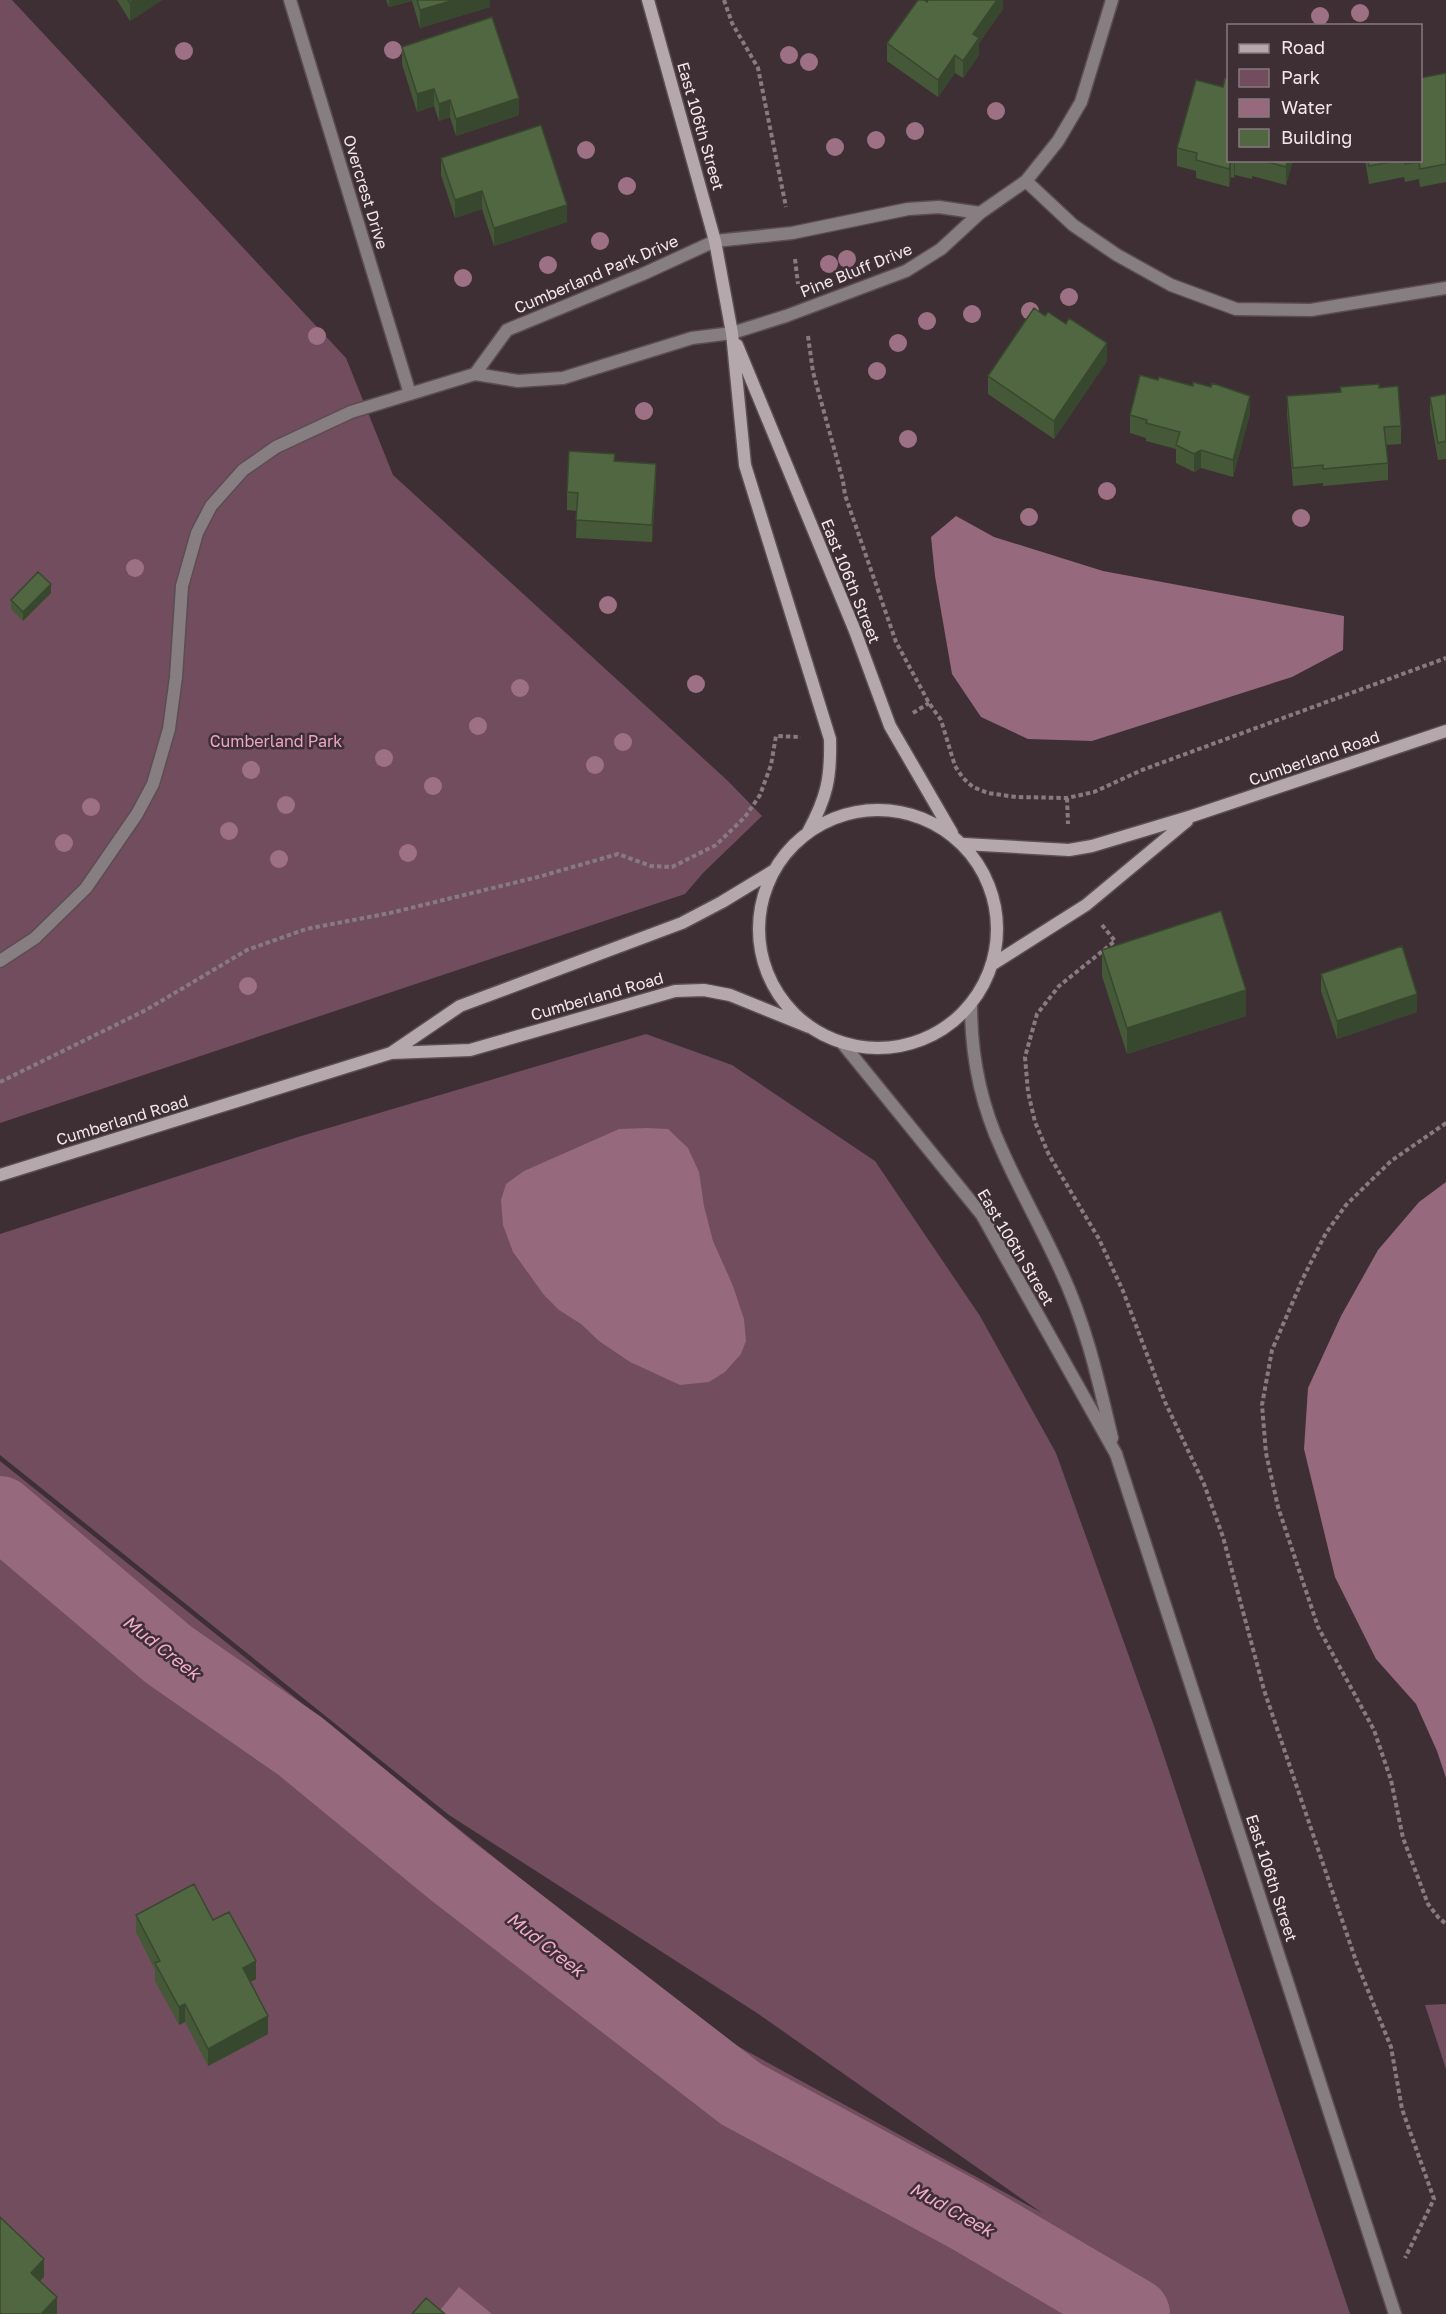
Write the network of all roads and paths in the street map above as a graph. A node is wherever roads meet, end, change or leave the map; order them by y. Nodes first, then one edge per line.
1 (290, 0) edge
2 (648, 0) edge
3 (724, 0) edge
4 (1112, 0) edge
5 (1026, 181) junction
6 (980, 213) junction
7 (792, 232) junction
8 (715, 241) junction
9 (1446, 288) edge
10 (803, 309) junction
11 (732, 333) junction
12 (475, 374) junction
13 (410, 394) junction
14 (1446, 658) edge
15 (1446, 731) edge
16 (776, 736) dead end
17 (1192, 816) junction
18 (808, 832) junction
19 (953, 835) junction
20 (964, 844) junction
21 (773, 872) junction
22 (1115, 941) dead end
23 (0, 961) edge
24 (993, 964) junction
25 (970, 1005) junction
26 (809, 1027) junction
27 (843, 1044) junction
28 (391, 1053) junction
29 (0, 1082) edge
30 (1446, 1123) edge
31 (0, 1175) edge
32 (1116, 1454) junction
33 (1446, 1924) edge
34 (1404, 2259) dead end
35 (1395, 2314) edge

1 - 13 street, Overcrest Drive
2 - 8 main road, East 106th Street
3 - 7 path
4 - 5 street, Pine Bluff Drive
5 - 6 street, Pine Bluff Drive
5 - 9 street
6 - 7 street
6 - 10 street, Pine Bluff Drive
7 - 8 street
7 - 10 path
8 - 11 main road, East 106th Street
8 - 12 street, Cumberland Park Drive
10 - 11 street, Pine Bluff Drive
10 - 14 path
11 - 12 street
11 - 18 main road, East 106th Street
11 - 19 main road, East 106th Street
12 - 13 street
13 - 23 street
15 - 17 main road, Cumberland Road
16 - 29 path
17 - 20 main road, Cumberland Road
17 - 24 main road, Cumberland Road
18 - 19 main road
18 - 21 main road
19 - 20 main road
20 - 24 main road
21 - 26 main road
21 - 28 main road, Cumberland Road
22 - 34 path
24 - 25 main road
25 - 27 main road
25 - 32 street, East 106th Street
26 - 27 main road
26 - 28 main road, Cumberland Road
27 - 32 street, East 106th Street
28 - 31 main road, Cumberland Road
30 - 33 path
32 - 35 street, East 106th Street

